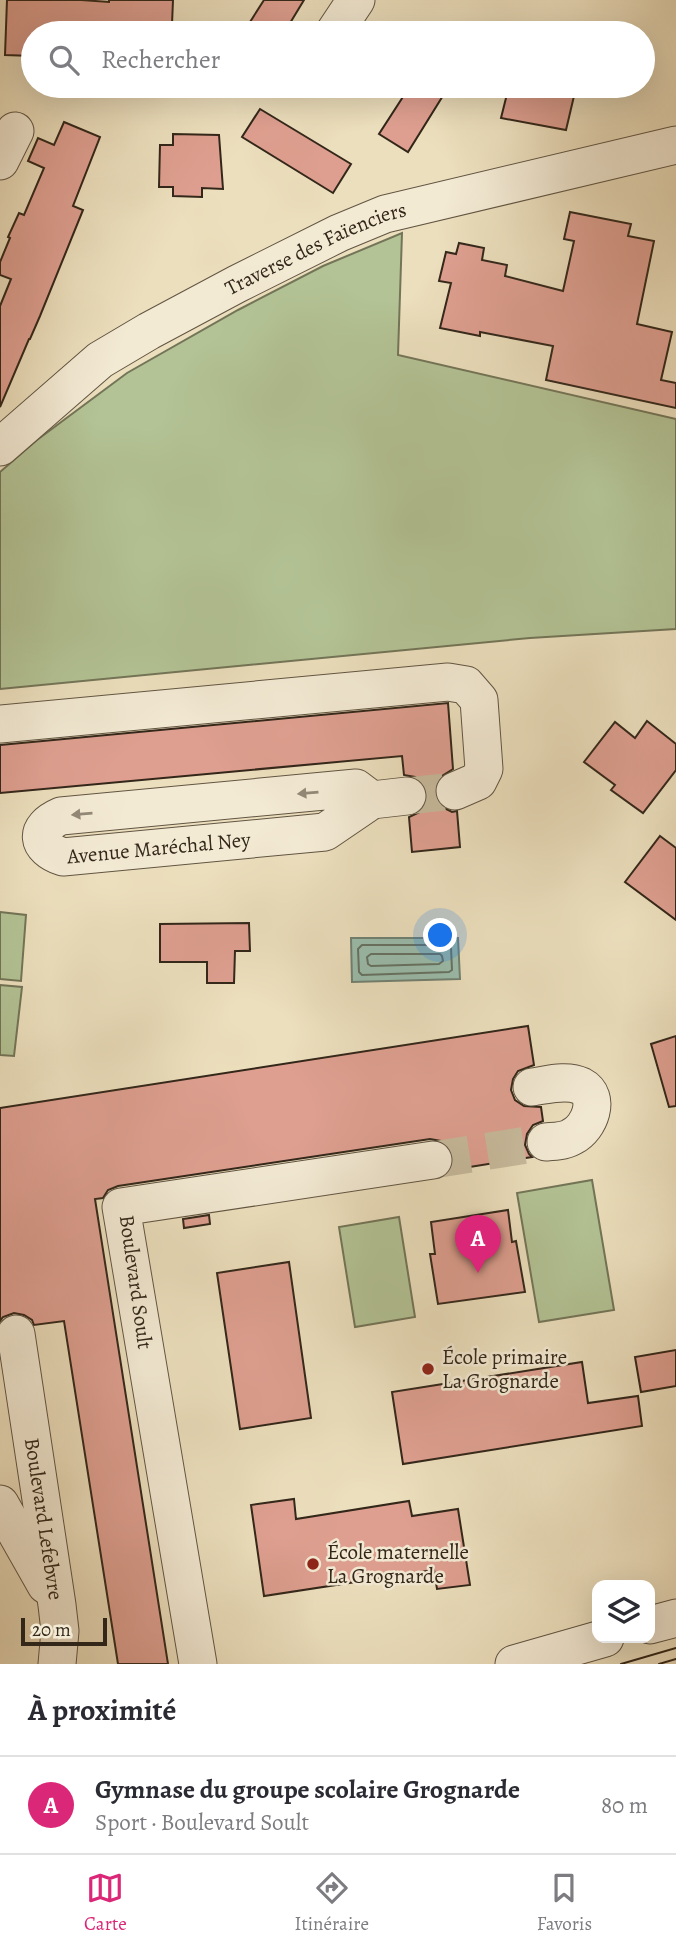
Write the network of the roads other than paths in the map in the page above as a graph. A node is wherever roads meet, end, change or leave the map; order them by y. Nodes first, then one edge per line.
1 (356, 0) edge
2 (342, 21) edge
3 (668, 147) edge
4 (0, 447) edge
5 (0, 724) edge
6 (455, 791) tunnel mouth
7 (390, 798) joint
8 (532, 1087) dead end
9 (546, 1142) tunnel mouth
10 (433, 1160) tunnel mouth
11 (16, 1334) dead end
12 (0, 1504) edge
13 (57, 1605) junction
14 (676, 1618) edge
15 (655, 1624) edge
16 (592, 1642) edge
17 (57, 1664) edge
18 (198, 1664) edge
19 (514, 1664) edge

1 - 2 street
3 - 4 street, Traverse des Faïenciers
5 - 6 street
7 -> 7 street, Avenue Maréchal Ney
8 - 9 street
10 - 18 street, Boulevard Soult
11 - 13 street, Boulevard Lefebvre
12 - 13 street
13 - 17 street, Boulevard Lefebvre
14 - 15 street
16 - 19 street

